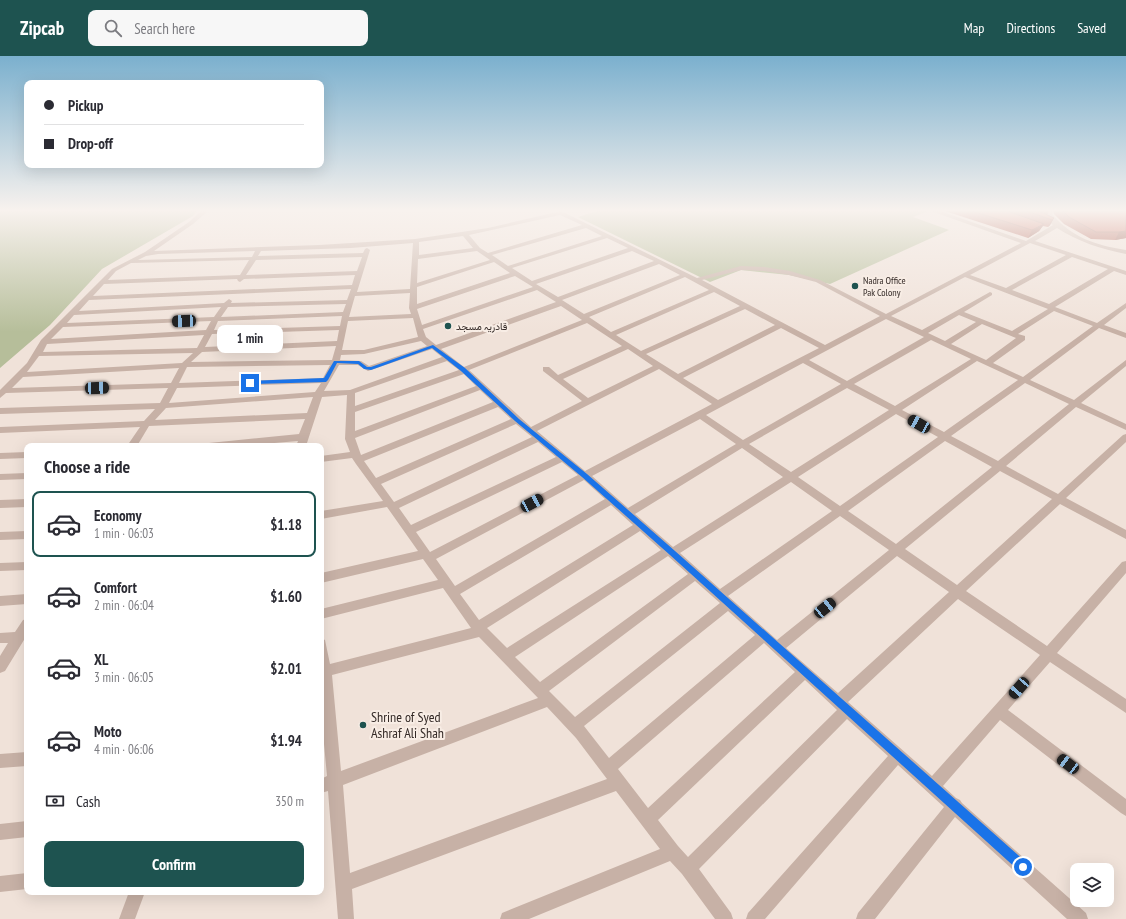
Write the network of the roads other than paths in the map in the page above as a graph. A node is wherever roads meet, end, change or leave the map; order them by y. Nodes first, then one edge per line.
1 (148, 251) edge
2 (177, 251) edge
3 (258, 251) edge
4 (367, 251) edge
5 (416, 251) edge
6 (460, 251) edge
7 (482, 251) edge
8 (497, 251) edge
9 (559, 251) edge
10 (625, 251) edge
11 (637, 251) edge
12 (1011, 251) edge
13 (1059, 251) edge
14 (144, 254) junction
15 (487, 254) junction
16 (366, 255) junction
17 (1071, 255) junction
18 (254, 257) junction
19 (416, 257) junction
20 (495, 260) junction
21 (131, 262) junction
22 (658, 262) junction
23 (507, 268) junction
24 (1114, 268) junction
25 (359, 273) junction
26 (1126, 273) edge
27 (516, 274) junction
28 (685, 275) junction
29 (965, 275) junction
30 (242, 277) junction
31 (696, 280) junction
32 (102, 282) junction
33 (531, 283) junction
34 (538, 288) junction
35 (414, 289) junction
36 (354, 290) junction
37 (714, 290) junction
38 (1006, 291) junction
39 (234, 292) junction
40 (990, 294) dead end
41 (87, 298) junction
42 (559, 301) junction
43 (350, 302) junction
44 (227, 305) junction
45 (1126, 305) edge
46 (745, 306) junction
47 (1051, 308) junction
48 (415, 312) junction
49 (959, 312) junction
50 (72, 313) junction
51 (345, 316) junction
52 (886, 316) junction
53 (585, 318) junction
54 (215, 320) junction
55 (982, 321) junction
56 (60, 325) junction
57 (780, 325) junction
58 (1098, 326) junction
59 (344, 328) junction
60 (210, 332) junction
61 (420, 333) junction
62 (1013, 334) junction
63 (610, 335) junction
64 (926, 335) junction
65 (1126, 336) edge
66 (44, 342) junction
67 (340, 343) junction
68 (945, 344) junction
69 (628, 346) junction
70 (434, 347) junction
71 (825, 348) junction
72 (200, 350) junction
73 (338, 353) junction
74 (38, 354) junction
75 (640, 354) junction
76 (448, 358) junction
77 (977, 358) junction
78 (803, 360) junction
79 (336, 362) junction
80 (1126, 362) edge
81 (987, 363) junction
82 (184, 365) junction
83 (659, 366) junction
84 (546, 369) dead end
85 (464, 370) junction
86 (22, 375) junction
87 (558, 378) junction
88 (677, 378) junction
89 (326, 380) junction
90 (1024, 380) junction
91 (847, 384) junction
92 (174, 385) junction
93 (481, 387) junction
94 (351, 392) junction
95 (2, 393) edge
96 (318, 395) junction
97 (588, 402) junction
98 (499, 403) junction
99 (1074, 403) junction
100 (718, 404) junction
101 (163, 406) junction
102 (351, 410) junction
103 (0, 411) edge
104 (895, 411) junction
105 (700, 415) junction
106 (310, 416) junction
107 (517, 420) junction
108 (146, 424) junction
109 (1126, 427) edge
110 (0, 430) edge
111 (530, 431) junction
112 (350, 436) junction
113 (944, 437) junction
114 (1126, 437) edge
115 (539, 438) junction
116 (302, 442) edge
117 (134, 443) edge
118 (279, 443) edge
119 (742, 444) junction
120 (24, 455) edge
121 (0, 456) edge
122 (357, 457) junction
123 (563, 458) junction
124 (324, 459) edge
125 (998, 466) junction
126 (584, 475) junction
127 (24, 476) edge
128 (0, 477) edge
129 (790, 478) junction
130 (375, 482) junction
131 (612, 500) junction
132 (1058, 500) junction
133 (24, 503) edge
134 (0, 504) edge
135 (391, 505) junction
136 (840, 511) junction
137 (628, 514) junction
138 (324, 515) edge
139 (640, 525) junction
140 (409, 531) junction
141 (24, 535) edge
142 (1126, 535) edge
143 (0, 536) edge
144 (896, 550) junction
145 (671, 551) junction
146 (427, 556) junction
147 (1126, 565) edge
148 (24, 566) edge
149 (0, 567) edge
150 (696, 574) junction
151 (324, 577) edge
152 (449, 588) junction
153 (959, 591) junction
154 (24, 599) edge
155 (724, 600) junction
156 (0, 601) edge
157 (324, 613) edge
158 (24, 629) edge
159 (480, 629) junction
160 (765, 635) junction
161 (19, 637) junction
162 (0, 638) edge
163 (778, 647) junction
164 (1049, 654) junction
165 (506, 656) junction
166 (324, 664) edge
167 (0, 667) edge
168 (325, 671) junction
169 (805, 671) junction
170 (539, 690) junction
171 (550, 700) junction
172 (843, 705) junction
173 (1126, 707) edge
174 (999, 711) junction
175 (574, 726) junction
176 (898, 755) junction
177 (24, 759) edge
178 (0, 761) edge
179 (608, 768) junction
180 (619, 782) junction
181 (328, 783) edge
182 (933, 786) junction
183 (954, 805) junction
184 (1126, 808) edge
185 (648, 819) junction
186 (24, 829) edge
187 (0, 832) edge
188 (672, 852) junction
189 (688, 868) junction
190 (24, 881) edge
191 (0, 884) edge
192 (343, 884) junction
193 (136, 895) edge
194 (127, 919) edge
195 (346, 919) edge
196 (508, 919) edge
197 (725, 919) edge
198 (754, 919) edge
199 (864, 919) edge
200 (1080, 919) edge

1 - 14 street
2 - 14 street
3 - 18 street
4 - 16 street
5 - 19 street
6 - 19 street
7 - 15 street
8 - 15 street
9 - 23 street
10 - 33 street
11 - 22 street
12 - 29 street
13 - 17 street
14 - 21 street
15 - 20 street
16 - 18 street
16 - 25 street
17 - 24 street
17 - 38 street
18 - 21 street
18 - 30 street
19 - 35 street
20 - 23 street
20 - 35 street
21 - 32 street
22 - 28 street
22 - 42 street
23 - 27 street
24 - 26 street
24 - 47 street
25 - 30 street
25 - 36 street
27 - 33 street
27 - 48 street
28 - 31 street
28 - 53 street
29 - 38 street
29 - 52 street
30 - 32 street
30 - 39 street
31 - 37 street
31 - 52 street
32 - 41 street
33 - 34 street
34 - 42 street
34 - 61 street
35 - 36 street
35 - 48 street
36 - 39 street
36 - 43 street
37 - 46 street
37 - 63 street
38 - 47 street
39 - 41 street
39 - 44 street
40 - 49 street
41 - 50 street
42 - 53 street
42 - 70 street
43 - 44 street
43 - 51 street
44 - 50 street
44 - 54 street
45 - 58 street
46 - 57 street
46 - 75 street
47 - 58 street
47 - 62 street
48 - 51 street
48 - 61 street
49 - 55 street
49 - 64 street
50 - 56 street
51 - 54 street
51 - 59 street
52 - 64 street
52 - 71 street
53 - 63 street
53 - 85 street
54 - 56 street
54 - 60 street
55 - 62 street
55 - 68 street
56 - 66 street
57 - 71 street
57 - 88 street
58 - 65 street
58 - 90 street
59 - 60 street
59 - 67 street
60 - 66 street
60 - 72 street
61 - 70 street
61 - 73 street
62 - 81 street
63 - 69 street
64 - 68 street
64 - 91 street
66 - 74 street
67 - 72 street
67 - 73 street
68 - 77 street
69 - 75 street
69 - 87 street
70 - 76 street
70 - 79 street
71 - 78 street
72 - 74 street
72 - 82 street
73 - 79 street
74 - 86 street
75 - 83 street
76 - 85 street
76 - 94 street
77 - 81 street
77 - 104 street
78 - 91 street
78 - 100 street
79 - 82 street
79 - 89 street
80 - 99 street
81 - 90 street
82 - 86 street
82 - 92 street
83 - 88 street
83 - 97 street
84 - 87 street
85 - 93 street
85 - 102 street
86 - 95 street
87 - 97 street
88 - 100 street
89 - 92 street
89 - 96 street
90 - 99 street
90 - 113 street
91 - 104 street
91 - 119 street
92 - 95 street
92 - 101 street
93 - 98 street
93 - 112 street
94 - 96 street
94 - 102 street
96 - 101 street
96 - 106 street
97 - 111 street
98 - 107 street
98 - 122 street
99 - 109 street
99 - 125 street
100 - 105 street
101 - 103 street
101 - 108 street
102 - 112 street
104 - 113 street
104 - 129 street
105 - 119 street
105 - 126 street
106 - 108 street
106 - 116 street
107 - 111 street
107 - 130 street
108 - 110 street
108 - 117 street
111 - 115 street
112 - 122 street
113 - 125 street
113 - 136 street
114 - 132 street
115 - 123 street
115 - 135 street
116 - 118 street
119 - 129 street
119 - 137 street
120 - 121 street
122 - 124 street
122 - 130 street
123 - 126 street
123 - 140 street
125 - 132 street
125 - 144 street
126 - 131 street
126 - 146 street
127 - 128 street
129 - 136 street
129 - 145 street
130 - 135 street
131 - 137 street
131 - 152 street
132 - 142 street
132 - 153 street
133 - 134 street
135 - 138 street
135 - 140 street
136 - 144 street
136 - 155 street
137 - 139 street
139 - 145 street
139 - 159 street
140 - 146 street
141 - 143 street
144 - 153 street
144 - 163 street
145 - 150 street
145 - 165 street
146 - 151 street
146 - 152 street
147 - 164 street
148 - 149 street
150 - 155 street
150 - 170 street
152 - 157 street
152 - 159 street
153 - 164 street
153 - 172 street
154 - 156 street
155 - 160 street
155 - 175 street
158 - 161 street
159 - 165 street
159 - 168 street
160 - 163 street
160 - 179 street
161 - 162 street
161 - 167 street
163 - 169 street
164 - 173 street
164 - 174 street
165 - 170 street
166 - 168 street
168 - 181 street
169 - 172 street
169 - 185 street
170 - 171 street
171 - 175 street
171 - 181 street
172 - 176 street
172 - 189 street
174 - 182 street
174 - 184 street
175 - 179 street
176 - 182 street
176 - 198 street
177 - 178 street
179 - 180 street
180 - 185 street
180 - 192 street
181 - 192 street
182 - 183 street
183 - 199 street
183 - 200 street
185 - 188 street
186 - 187 street
188 - 189 street
188 - 196 street
189 - 197 street
190 - 191 street
192 - 195 street
193 - 194 street

